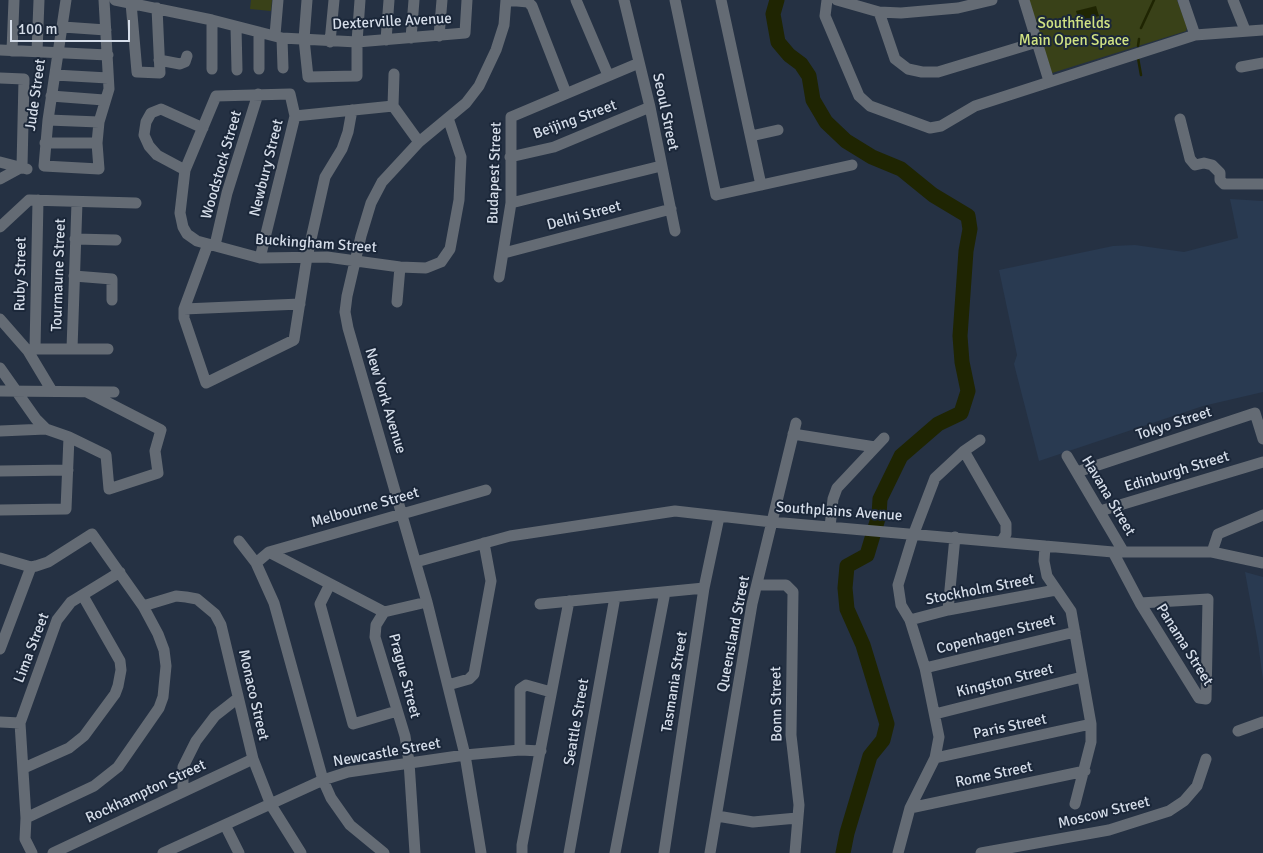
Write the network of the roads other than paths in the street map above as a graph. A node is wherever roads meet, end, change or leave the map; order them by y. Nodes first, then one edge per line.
1 (14, 0) edge
2 (39, 0) edge
3 (66, 0) edge
4 (104, 0) edge
5 (115, 0) edge
6 (278, 0) edge
7 (307, 0) edge
8 (334, 0) edge
9 (360, 0) edge
10 (389, 0) edge
11 (414, 0) edge
12 (442, 0) edge
13 (467, 0) edge
14 (506, 0) edge
15 (576, 0) edge
16 (624, 0) edge
17 (675, 0) edge
18 (722, 0) edge
19 (827, 0) edge
20 (837, 0) edge
21 (992, 0) edge
22 (1024, 0) edge
23 (1182, 0) edge
24 (1233, 0) edge
25 (131, 3) junction
26 (157, 8) junction
27 (879, 12) junction
28 (212, 20) junction
29 (63, 27) junction
30 (236, 27) junction
31 (106, 30) junction
32 (1245, 30) junction
33 (1263, 30) edge
34 (259, 32) junction
35 (1195, 35) junction
36 (278, 36) junction
37 (439, 36) junction
38 (411, 38) junction
39 (304, 39) junction
40 (386, 40) junction
41 (330, 42) junction
42 (356, 42) junction
43 (1037, 42) junction
44 (6, 51) edge
45 (37, 52) junction
46 (57, 53) junction
47 (108, 55) junction
48 (187, 56) dead end
49 (159, 60) junction
50 (1263, 62) edge
51 (639, 63) junction
52 (1241, 67) dead end
53 (283, 68) dead end
54 (259, 69) dead end
55 (212, 70) dead end
56 (237, 70) dead end
57 (394, 74) dead end
58 (54, 75) junction
59 (608, 75) junction
60 (0, 78) edge
61 (108, 78) junction
62 (1049, 81) junction
63 (566, 92) junction
64 (258, 94) junction
65 (51, 96) junction
66 (104, 100) junction
67 (393, 106) junction
68 (650, 107) junction
69 (352, 110) junction
70 (296, 116) junction
71 (448, 118) junction
72 (1180, 119) dead end
73 (48, 120) junction
74 (99, 122) junction
75 (203, 128) junction
76 (778, 130) dead end
77 (751, 136) junction
78 (419, 142) junction
79 (45, 143) junction
80 (97, 143) junction
81 (510, 157) junction
82 (0, 162) edge
83 (852, 165) dead end
84 (661, 166) junction
85 (24, 168) junction
86 (185, 170) junction
87 (0, 179) edge
88 (1263, 184) edge
89 (761, 185) junction
90 (38, 200) junction
91 (76, 202) junction
92 (136, 203) dead end
93 (511, 203) junction
94 (672, 209) junction
95 (0, 227) edge
96 (675, 231) dead end
97 (76, 238) junction
98 (116, 240) dead end
99 (212, 244) junction
100 (504, 252) junction
101 (307, 257) junction
102 (260, 258) junction
103 (354, 259) junction
104 (400, 267) junction
105 (74, 276) junction
106 (499, 277) dead end
107 (112, 300) dead end
108 (397, 302) dead end
109 (300, 304) junction
110 (184, 309) junction
111 (0, 319) edge
112 (72, 349) junction
113 (108, 349) dead end
114 (31, 350) junction
115 (0, 368) edge
116 (0, 391) edge
117 (17, 391) junction
118 (52, 391) junction
119 (87, 392) junction
120 (114, 392) dead end
121 (46, 429) junction
122 (0, 431) edge
123 (69, 437) junction
124 (884, 438) dead end
125 (1263, 439) edge
126 (980, 440) dead end
127 (875, 447) junction
128 (964, 451) junction
129 (1067, 456) dead end
130 (1263, 462) edge
131 (68, 470) junction
132 (0, 471) edge
133 (1077, 472) junction
134 (486, 490) dead end
135 (0, 510) edge
136 (1100, 511) junction
137 (403, 512) junction
138 (1263, 515) edge
139 (719, 517) junction
140 (772, 522) junction
141 (830, 527) junction
142 (914, 533) junction
143 (956, 537) junction
144 (239, 542) dead end
145 (1002, 542) junction
146 (484, 543) junction
147 (1044, 546) junction
148 (1118, 551) junction
149 (269, 552) junction
150 (1212, 552) junction
151 (0, 558) edge
152 (416, 562) junction
153 (256, 563) junction
154 (1263, 563) edge
155 (31, 567) junction
156 (120, 572) junction
157 (330, 584) junction
158 (758, 585) junction
159 (704, 588) junction
160 (1056, 590) junction
161 (665, 592) junction
162 (83, 596) junction
163 (615, 597) junction
164 (569, 601) junction
165 (428, 602) junction
166 (1140, 603) junction
167 (540, 604) dead end
168 (143, 606) junction
169 (948, 610) junction
170 (384, 612) junction
171 (910, 620) junction
172 (1075, 632) junction
173 (0, 649) edge
174 (925, 668) junction
175 (1082, 677) junction
176 (448, 685) junction
177 (551, 692) junction
178 (238, 698) junction
179 (397, 711) junction
180 (935, 714) junction
181 (0, 722) edge
182 (1263, 722) edge
183 (20, 723) junction
184 (1091, 724) junction
185 (1238, 731) dead end
186 (520, 750) junction
187 (541, 751) junction
188 (465, 756) junction
189 (934, 758) junction
190 (253, 759) junction
191 (1206, 759) dead end
192 (409, 762) junction
193 (24, 768) junction
194 (1085, 772) junction
195 (323, 780) junction
196 (183, 791) junction
197 (1075, 804) dead end
198 (271, 806) junction
199 (910, 808) junction
200 (717, 816) junction
201 (26, 818) junction
202 (797, 818) junction
203 (225, 825) junction
204 (32, 853) edge
205 (53, 853) edge
206 (163, 853) edge
207 (239, 853) edge
208 (300, 853) edge
209 (384, 853) edge
210 (415, 853) edge
211 (481, 853) edge
212 (522, 853) edge
213 (569, 853) edge
214 (614, 853) edge
215 (664, 853) edge
216 (710, 853) edge
217 (794, 853) edge
218 (898, 853) edge
219 (981, 853) edge

1 - 44 street
2 - 45 street
3 - 29 street, Jude Street
4 - 31 street
5 - 25 street, Dexterville Avenue
6 - 36 street
7 - 39 street
8 - 41 street
9 - 42 street
10 - 40 street
11 - 38 street
12 - 37 street
13 - 37 street, Dexterville Avenue
14 - 63 street
14 - 71 street, New York Avenue
15 - 59 street
16 - 51 street, Seoul Street
17 - 89 street
18 - 77 street
19 - 62 street
20 - 27 street
21 - 27 street
22 - 43 street
23 - 35 street
24 - 32 street
25 - 26 street, Dexterville Avenue
25 - 49 street
26 - 28 street, Dexterville Avenue
26 - 49 street
27 - 43 street
28 - 30 street, Dexterville Avenue
28 - 55 street
29 - 31 street
29 - 46 street, Jude Street
30 - 34 street, Dexterville Avenue
30 - 56 street
31 - 47 street
32 - 33 street
32 - 35 street
34 - 36 street, Dexterville Avenue
34 - 54 street
35 - 62 street
36 - 39 street, Dexterville Avenue
36 - 53 street
37 - 38 street, Dexterville Avenue
38 - 40 street, Dexterville Avenue
39 - 41 street, Dexterville Avenue
39 - 42 street
40 - 42 street, Dexterville Avenue
41 - 42 street, Dexterville Avenue
43 - 62 street
44 - 45 street
45 - 46 street
46 - 47 street
46 - 58 street, Jude Street
47 - 61 street
48 - 49 street
50 - 52 street
51 - 59 street, Budapest Street
51 - 68 street, Seoul Street
57 - 67 street
58 - 61 street
58 - 65 street, Jude Street
59 - 63 street, Budapest Street
60 - 85 street
61 - 66 street
63 - 81 street, Budapest Street
64 - 70 street
64 - 75 street, Buckingham Street
64 - 99 street, Woodstock Street
65 - 66 street
65 - 73 street, Jude Street
66 - 74 street
67 - 69 street
67 - 78 street
68 - 81 street, Beijing Street
68 - 84 street, Seoul Street
69 - 70 street
69 - 101 street
70 - 102 street, Newbury Street
71 - 78 street, New York Avenue
71 - 104 street, Buckingham Street
72 - 88 street
73 - 74 street
73 - 79 street, Jude Street
74 - 80 street
75 - 86 street, Buckingham Street
75 - 86 street
76 - 77 street
77 - 89 street
78 - 103 street, New York Avenue
79 - 80 street
79 - 80 street, Jude Street
81 - 93 street, Budapest Street
82 - 85 street
83 - 89 street
84 - 93 street
84 - 94 street, Seoul Street
85 - 87 street
86 - 99 street, Buckingham Street
90 - 91 street
90 - 95 street
90 - 114 street, Ruby Street
91 - 92 street
91 - 97 street, Tourmaune Street
93 - 100 street, Budapest Street
94 - 96 street, Seoul Street
94 - 100 street, Delhi Street
97 - 98 street
97 - 105 street, Tourmaune Street
99 - 102 street, Buckingham Street
99 - 110 street, Woodstock Street
100 - 106 street, Budapest Street
101 - 102 street, Buckingham Street
101 - 103 street, Buckingham Street
101 - 109 street
103 - 104 street, Buckingham Street
103 - 137 street, New York Avenue
104 - 108 street
105 - 107 street
105 - 112 street, Tourmaune Street
109 - 110 street
109 - 110 street
111 - 114 street
112 - 113 street
112 - 114 street
114 - 118 street
115 - 117 street
116 - 117 street
117 - 118 street
117 - 121 street
118 - 119 street
119 - 120 street
119 - 123 street
121 - 122 street
121 - 123 street
123 - 131 street
124 - 127 street
125 - 133 street, Tokyo Street
126 - 128 street
127 - 140 street, Queensland Street
127 - 141 street
128 - 142 street
128 - 145 street
129 - 133 street, Havana Street
130 - 136 street, Edinburgh Street
131 - 132 street
131 - 135 street
133 - 136 street, Havana Street
134 - 137 street, Melbourne Street
136 - 148 street, Havana Street
137 - 149 street, Melbourne Street
137 - 152 street, New York Avenue
138 - 150 street
139 - 140 street, Southplains Avenue
139 - 146 street, Southplains Avenue
139 - 159 street, Tasmania Street
140 - 141 street, Southplains Avenue
140 - 158 street, Queensland Street
141 - 142 street, Southplains Avenue
142 - 143 street, Southplains Avenue
142 - 171 street
143 - 145 street, Southplains Avenue
143 - 169 street
144 - 153 street
145 - 147 street, Southplains Avenue
146 - 152 street, Southplains Avenue
146 - 176 street
147 - 148 street, Southplains Avenue
147 - 160 street
148 - 150 street, Southplains Avenue
148 - 166 street, Havana Street
149 - 153 street, Melbourne Street
149 - 157 street
150 - 154 street, Southplains Avenue
151 - 155 street
152 - 165 street, New York Avenue
153 - 195 street
155 - 156 street
155 - 173 street
156 - 162 street, Lima Street
156 - 168 street
157 - 170 street
157 - 179 street
158 - 200 street, Queensland Street
158 - 202 street, Bonn Street
159 - 161 street
159 - 215 street, Tasmania Street
160 - 169 street, Stockholm Street
160 - 172 street
161 - 163 street
161 - 214 street
162 - 183 street, Lima Street
162 - 193 street
163 - 164 street
163 - 213 street, Seattle Street
164 - 167 street
164 - 177 street
165 - 170 street
165 - 176 street, New York Avenue
166 - 166 street, Panama Street
168 - 178 street, Monaco Street
168 - 201 street
169 - 171 street, Stockholm Street
170 - 179 street, Prague Street
171 - 174 street
172 - 174 street, Copenhagen Street
172 - 175 street
174 - 180 street
175 - 180 street, Kingston Street
175 - 184 street
176 - 188 street, New York Avenue
177 - 186 street
177 - 187 street
178 - 190 street, Monaco Street
178 - 196 street
179 - 192 street, Prague Street
180 - 189 street
181 - 183 street
182 - 185 street
183 - 193 street, Lima Street
184 - 189 street, Paris Street
184 - 194 street
186 - 187 street, Newcastle Street
186 - 188 street, Newcastle Street
187 - 212 street
188 - 192 street, Newcastle Street
188 - 211 street, New York Avenue
189 - 199 street
190 - 196 street, Rockhampton Street
190 - 198 street, Monaco Street
191 - 219 street, Moscow Street
192 - 195 street, Newcastle Street
192 - 210 street, Prague Street
193 - 201 street, Lima Street
194 - 197 street
194 - 199 street, Rome Street
195 - 198 street, Newcastle Street
195 - 209 street
196 - 205 street, Rockhampton Street
198 - 203 street, Newcastle Street
198 - 208 street, Monaco Street
199 - 218 street
200 - 202 street
200 - 216 street, Queensland Street
201 - 204 street, Lima Street
202 - 217 street, Bonn Street
203 - 206 street, Newcastle Street
203 - 207 street

